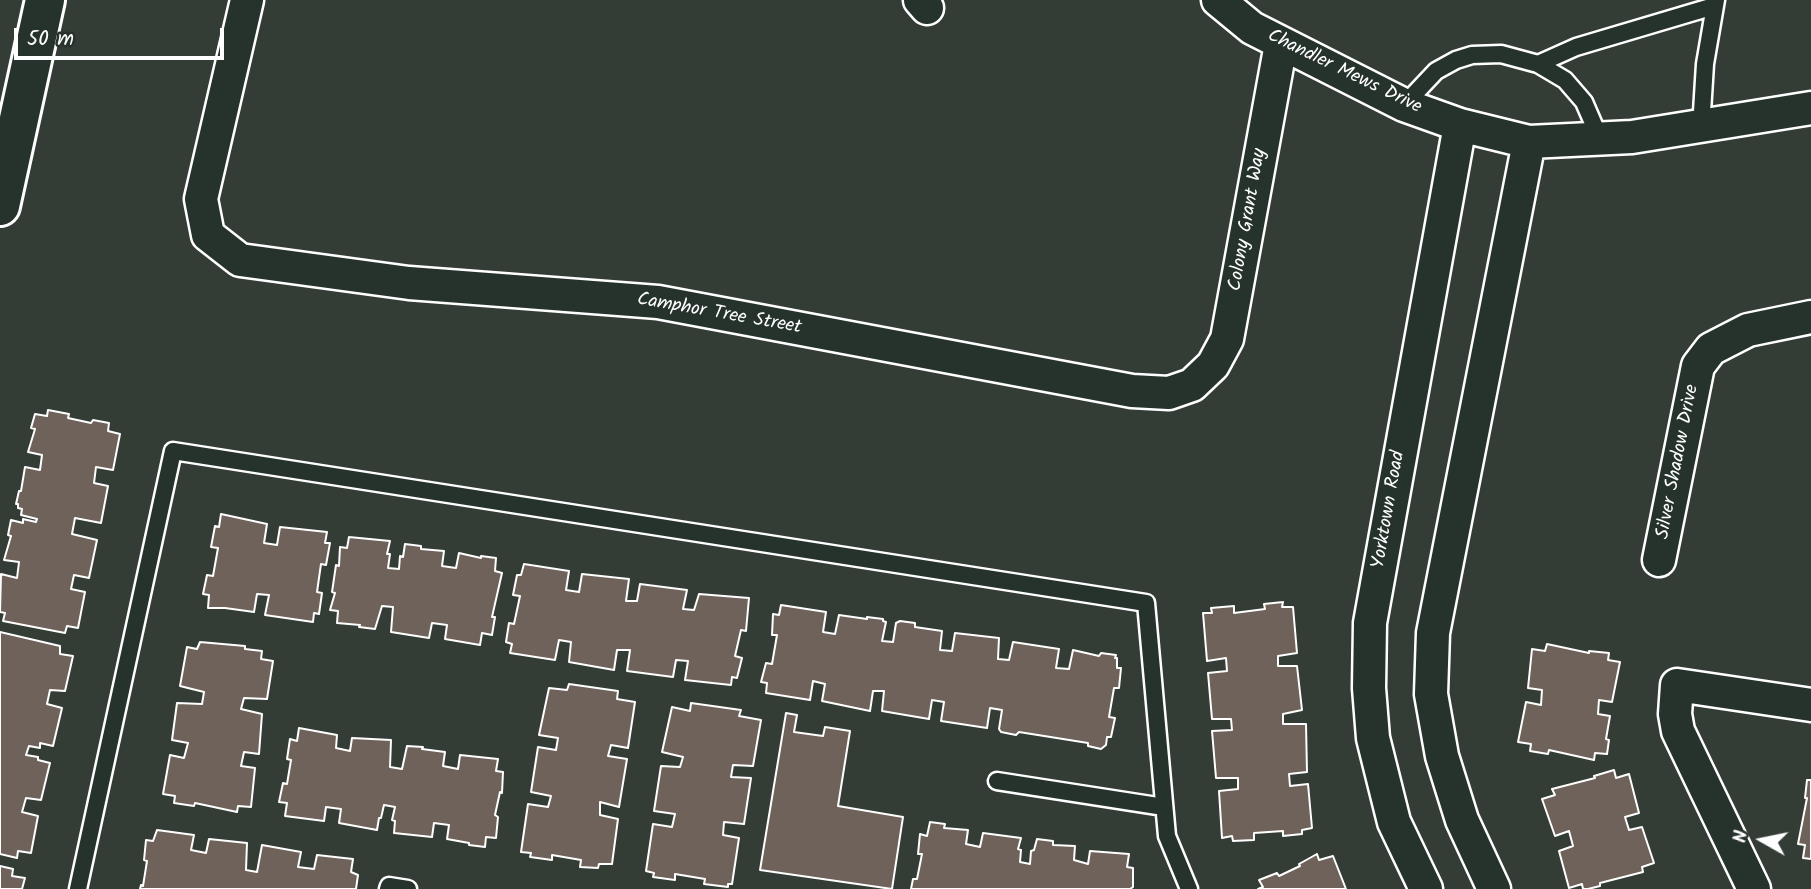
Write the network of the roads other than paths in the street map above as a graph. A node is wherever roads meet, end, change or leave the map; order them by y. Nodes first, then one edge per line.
1 (45, 0) edge
2 (247, 0) edge
3 (1218, 0) edge
4 (1715, 3) edge
5 (1281, 44) junction
6 (1538, 64) junction
7 (1404, 106) junction
8 (1811, 108) edge
9 (1460, 125) junction
10 (1701, 128) junction
11 (1600, 139) junction
12 (1529, 142) junction
13 (0, 206) edge
14 (1811, 317) edge
15 (1192, 385) joint
16 (1659, 560) dead end
17 (1811, 705) edge
18 (996, 781) dead end
19 (1164, 807) junction
20 (78, 889) edge
21 (388, 889) edge
22 (408, 889) edge
23 (1189, 889) edge
24 (1426, 889) edge
25 (1494, 889) edge
26 (1754, 889) edge

1 - 13 street
2 - 15 street, Camphor Tree Street
3 - 5 street, Chandler Mews Drive
4 - 6 lane
4 - 10 lane
5 - 7 street, Chandler Mews Drive
5 - 15 street, Colony Grant Way
6 - 7 lane
6 - 11 lane
7 - 9 street, Chandler Mews Drive
8 - 10 street, Chandler Mews Drive
9 - 12 street, Chandler Mews Drive
9 - 24 street, Yorktown Road
10 - 11 street, Chandler Mews Drive
11 - 12 street, Chandler Mews Drive
12 - 25 street
14 - 16 street, Silver Shadow Drive
17 - 26 street
18 - 19 lane
19 - 20 lane
19 - 23 lane
21 - 22 lane

